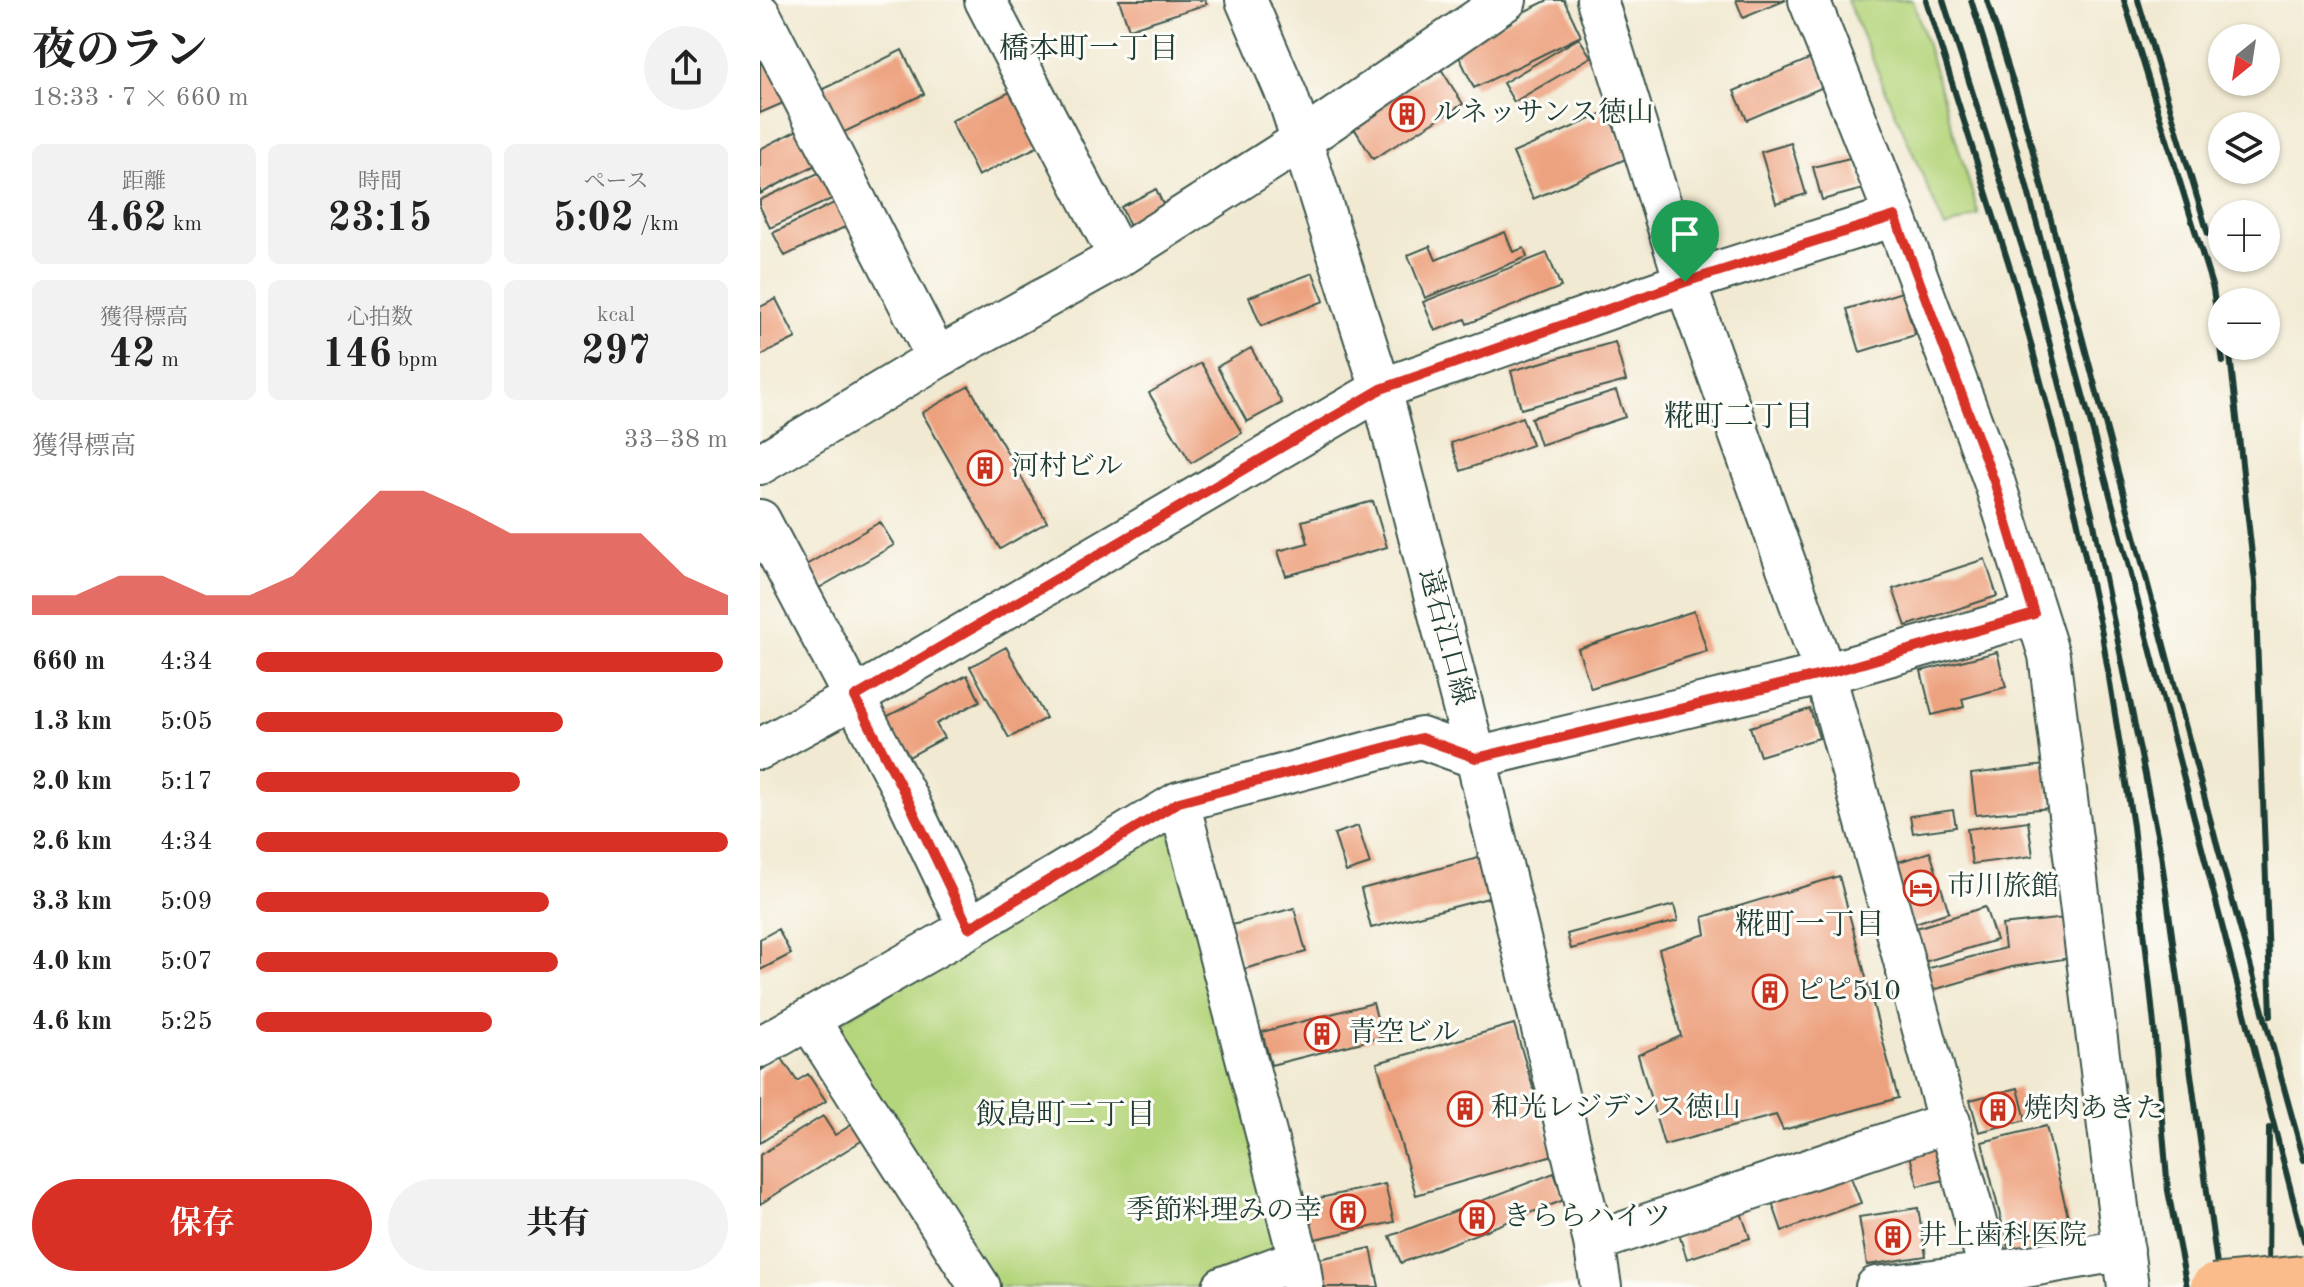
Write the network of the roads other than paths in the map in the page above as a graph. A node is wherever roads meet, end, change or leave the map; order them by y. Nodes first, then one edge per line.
1 (985, 0) edge
2 (1246, 0) edge
3 (1506, 0) edge
4 (1597, 0) edge
5 (1809, 0) edge
6 (760, 14) edge
7 (1302, 140) junction
8 (1895, 216) junction
9 (1119, 257) junction
10 (1685, 282) junction
11 (937, 358) junction
12 (1381, 389) junction
13 (760, 464) edge
14 (760, 520) edge
15 (2034, 614) junction
16 (1825, 674) junction
17 (855, 697) junction
18 (760, 749) edge
19 (1476, 758) junction
20 (1179, 802) junction
21 (969, 928) junction
22 (809, 1020) junction
23 (760, 1047) edge
24 (1950, 1122) junction
25 (1594, 1242) junction
26 (2126, 1269) edge
27 (1301, 1273) edge
28 (1990, 1273) junction
29 (2304, 1278) edge
30 (980, 1287) edge
31 (1223, 1287) edge
32 (1601, 1287) edge
33 (1876, 1287) edge
34 (2213, 1287) edge

1 - 9 street
2 - 7 street, 遠石江口線
3 - 7 street
4 - 10 street
5 - 8 street
6 - 11 street
7 - 9 street
7 - 12 street, 遠石江口線
8 - 10 street
8 - 15 street
9 - 11 street
10 - 12 street
10 - 16 street
11 - 13 street
12 - 17 street
12 - 19 street, 遠石江口線
14 - 17 street
15 - 16 street
15 - 26 street
16 - 19 street
16 - 24 street
17 - 18 street
17 - 21 street
19 - 20 street
19 - 25 street, 遠石江口線
20 - 21 street
20 - 27 street
21 - 22 street
22 - 23 street
22 - 30 street
24 - 25 street
24 - 28 street
25 - 32 street, 遠石江口線
26 - 28 street
27 - 31 street
28 - 33 street
29 - 34 main road, bridge

